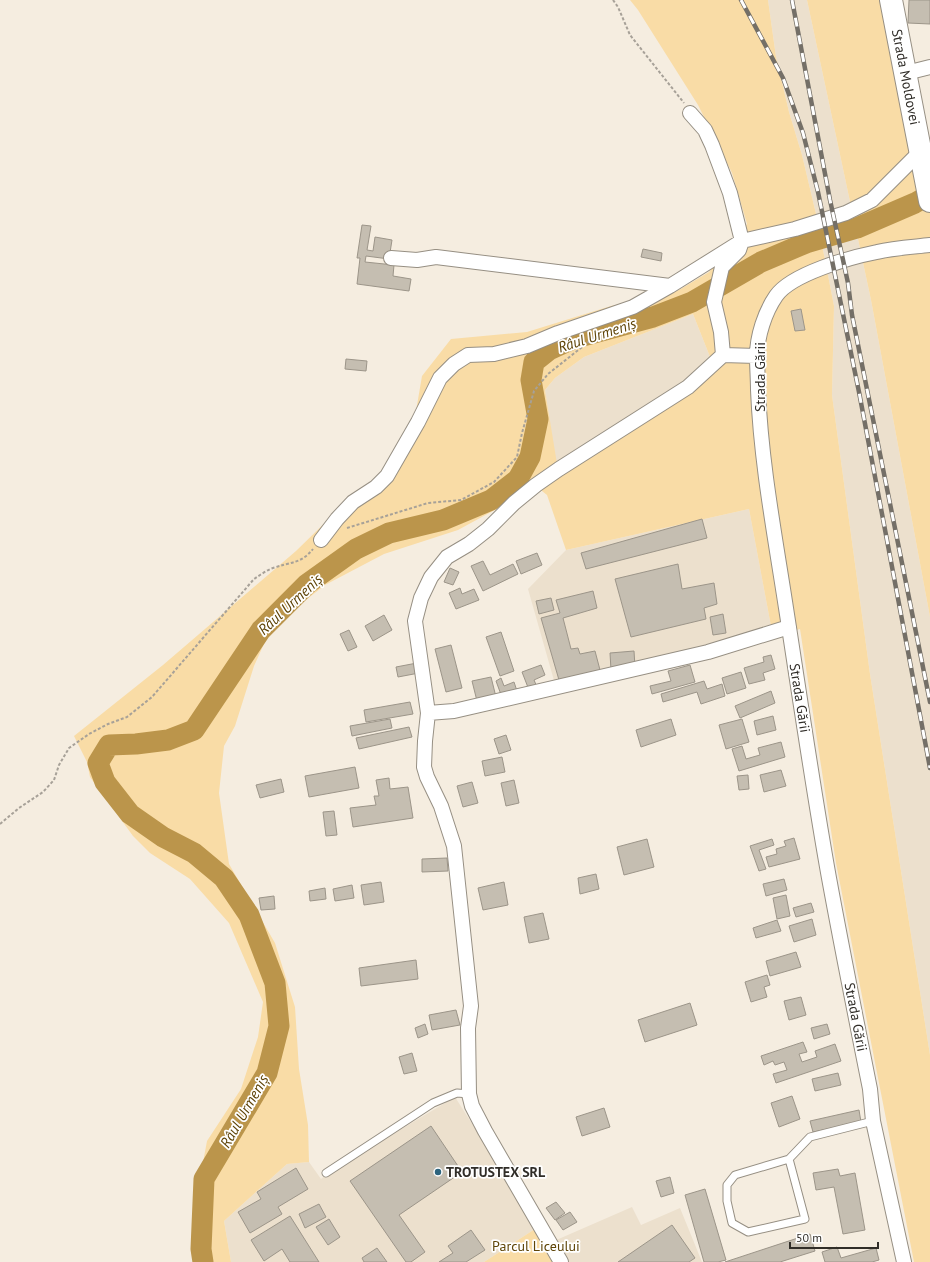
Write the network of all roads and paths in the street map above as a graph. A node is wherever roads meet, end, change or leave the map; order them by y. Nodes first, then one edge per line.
1 (613, 0) edge
2 (891, 0) edge
3 (930, 67) edge
4 (906, 72) junction
5 (690, 113) joint
6 (920, 152) junction
7 (930, 202) edge
8 (742, 241) junction
9 (930, 245) edge
10 (391, 258) dead end
11 (670, 286) junction
12 (602, 331) dead end
13 (723, 354) junction
14 (757, 356) junction
15 (347, 528) dead end
16 (321, 540) joint
17 (789, 627) junction
18 (428, 713) junction
19 (0, 824) edge
20 (469, 1094) junction
21 (874, 1121) junction
22 (789, 1159) junction
23 (326, 1173) dead end
24 (561, 1262) edge
25 (904, 1262) edge

1 - 5 path
2 - 4 main road, Strada Moldovei
3 - 4 street
4 - 6 main road, Strada Moldovei
5 - 8 street
6 - 7 main road, Strada Moldovei
6 - 8 street
8 - 11 street
8 - 13 street
9 - 14 street, Strada Gării
10 - 11 street
11 - 16 street
12 - 15 path
13 - 14 street
13 - 18 street
14 - 17 street, Strada Gării
16 - 19 path
17 - 18 street
17 - 21 street, Strada Gării
18 - 20 street
20 - 23 lane
20 - 24 street
21 - 22 lane
21 - 25 street, Strada Gării
22 - 22 lane

